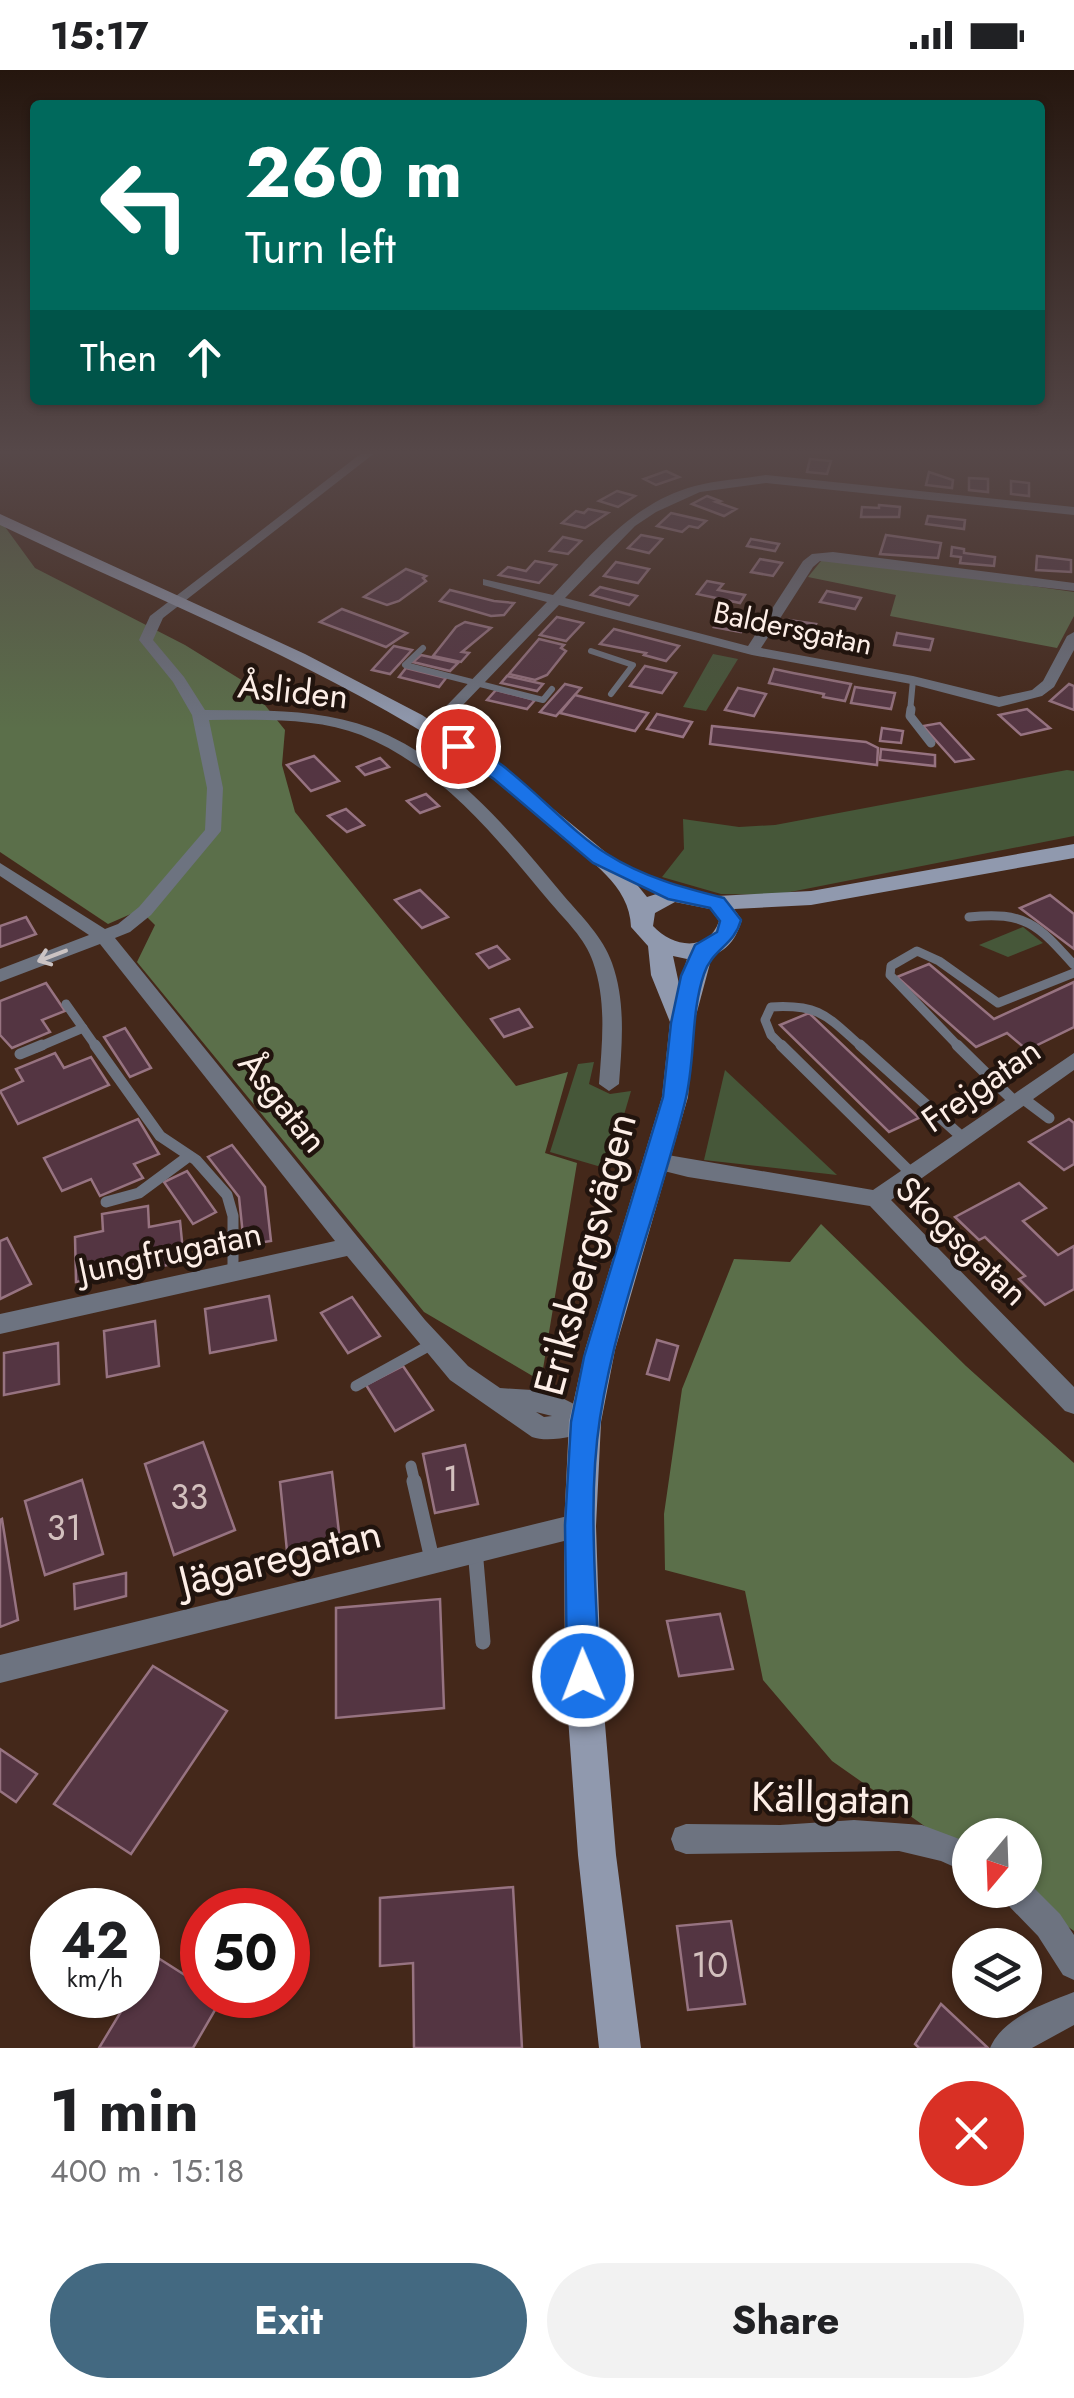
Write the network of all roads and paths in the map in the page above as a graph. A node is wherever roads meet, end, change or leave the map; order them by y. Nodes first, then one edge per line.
1 (54, 544) edge
2 (253, 544) edge
3 (610, 544) edge
4 (488, 582) dead end
5 (1074, 587) edge
6 (558, 599) junction
7 (178, 603) junction
8 (1074, 636) edge
9 (423, 648) dead end
10 (592, 651) dead end
11 (752, 652) junction
12 (913, 680) junction
13 (478, 684) junction
14 (552, 689) dead end
15 (611, 694) dead end
16 (200, 716) junction
17 (432, 730) junction
18 (931, 742) dead end
19 (1069, 850) edge
20 (600, 858) junction
21 (0, 868) edge
22 (676, 895) junction
23 (811, 898) junction
24 (717, 903) junction
25 (643, 913) junction
26 (969, 917) dead end
27 (730, 927) junction
28 (104, 936) junction
29 (660, 946) junction
30 (702, 950) junction
31 (1074, 965) edge
32 (1074, 973) edge
33 (0, 976) edge
34 (66, 1004) dead end
35 (682, 1023) junction
36 (83, 1028) junction
37 (20, 1054) dead end
38 (1074, 1060) edge
39 (609, 1084) dead end
40 (1018, 1099) junction
41 (1049, 1118) dead end
42 (962, 1138) junction
43 (189, 1156) junction
44 (656, 1161) junction
45 (912, 1174) junction
46 (876, 1199) junction
47 (106, 1202) dead end
48 (353, 1246) junction
49 (233, 1275) junction
50 (0, 1324) edge
51 (432, 1344) junction
52 (356, 1386) dead end
53 (1074, 1403) edge
54 (585, 1422) junction
55 (412, 1466) dead end
56 (580, 1525) junction
57 (475, 1548) junction
58 (432, 1559) junction
59 (484, 1642) dead end
60 (0, 1669) edge
61 (686, 1839) dead end
62 (952, 1851) edge
63 (1032, 1908) edge
64 (1074, 1964) edge
65 (1074, 2008) edge
66 (620, 2048) edge
67 (1007, 2048) edge

1 - 7 main road
2 - 7 street
3 - 6 street
4 - 6 street, Baldersgatan
5 - 11 street
6 - 11 street, Baldersgatan
6 - 13 street
7 - 16 street, Åsliden
7 - 17 main road
8 - 12 street, Baldersgatan
9 - 13 lane
10 - 15 lane
11 - 12 street, Baldersgatan
12 - 18 lane
13 - 14 lane
13 - 17 street
16 - 28 street
16 - 39 street, Åsliden
17 - 20 main road
19 - 23 main road
20 - 22 main road
20 - 25 main road
21 - 28 street, Åsgatan
22 - 24 main road
22 - 25 main road
23 - 24 main road
23 - 27 main road
24 - 27 main road
25 - 29 main road
26 - 31 lane
27 - 30 main road
28 -> 33 street
28 - 48 street, Åsgatan
29 - 30 main road
29 - 35 main road, Eriksbergsvägen
30 - 35 main road, Eriksbergsvägen
32 - 40 lane
34 - 36 lane
35 - 44 main road, Eriksbergsvägen
36 - 37 lane
36 - 43 lane
38 - 40 street, Frejgatan
40 - 41 lane
40 - 42 street, Frejgatan
42 - 45 street, Frejgatan
42 - 45 lane
43 - 47 lane
43 - 49 lane
44 - 46 street, Skogsgatan
44 - 54 main road, Eriksbergsvägen
45 - 46 street, Frejgatan
46 - 53 street, Skogsgatan
48 - 49 street, Jungfrugatan
48 - 51 street, Åsgatan
49 - 50 street, Jungfrugatan
51 - 52 lane
51 - 54 street, Åsgatan
54 - 56 main road, Eriksbergsvägen
55 - 58 lane
56 - 57 street, Jägaregatan
56 - 66 main road, Eriksbergsvägen
57 - 58 street, Jägaregatan
57 - 59 lane
58 - 60 street, Jägaregatan
61 - 62 street, Källgatan
63 - 64 street
65 - 67 street

